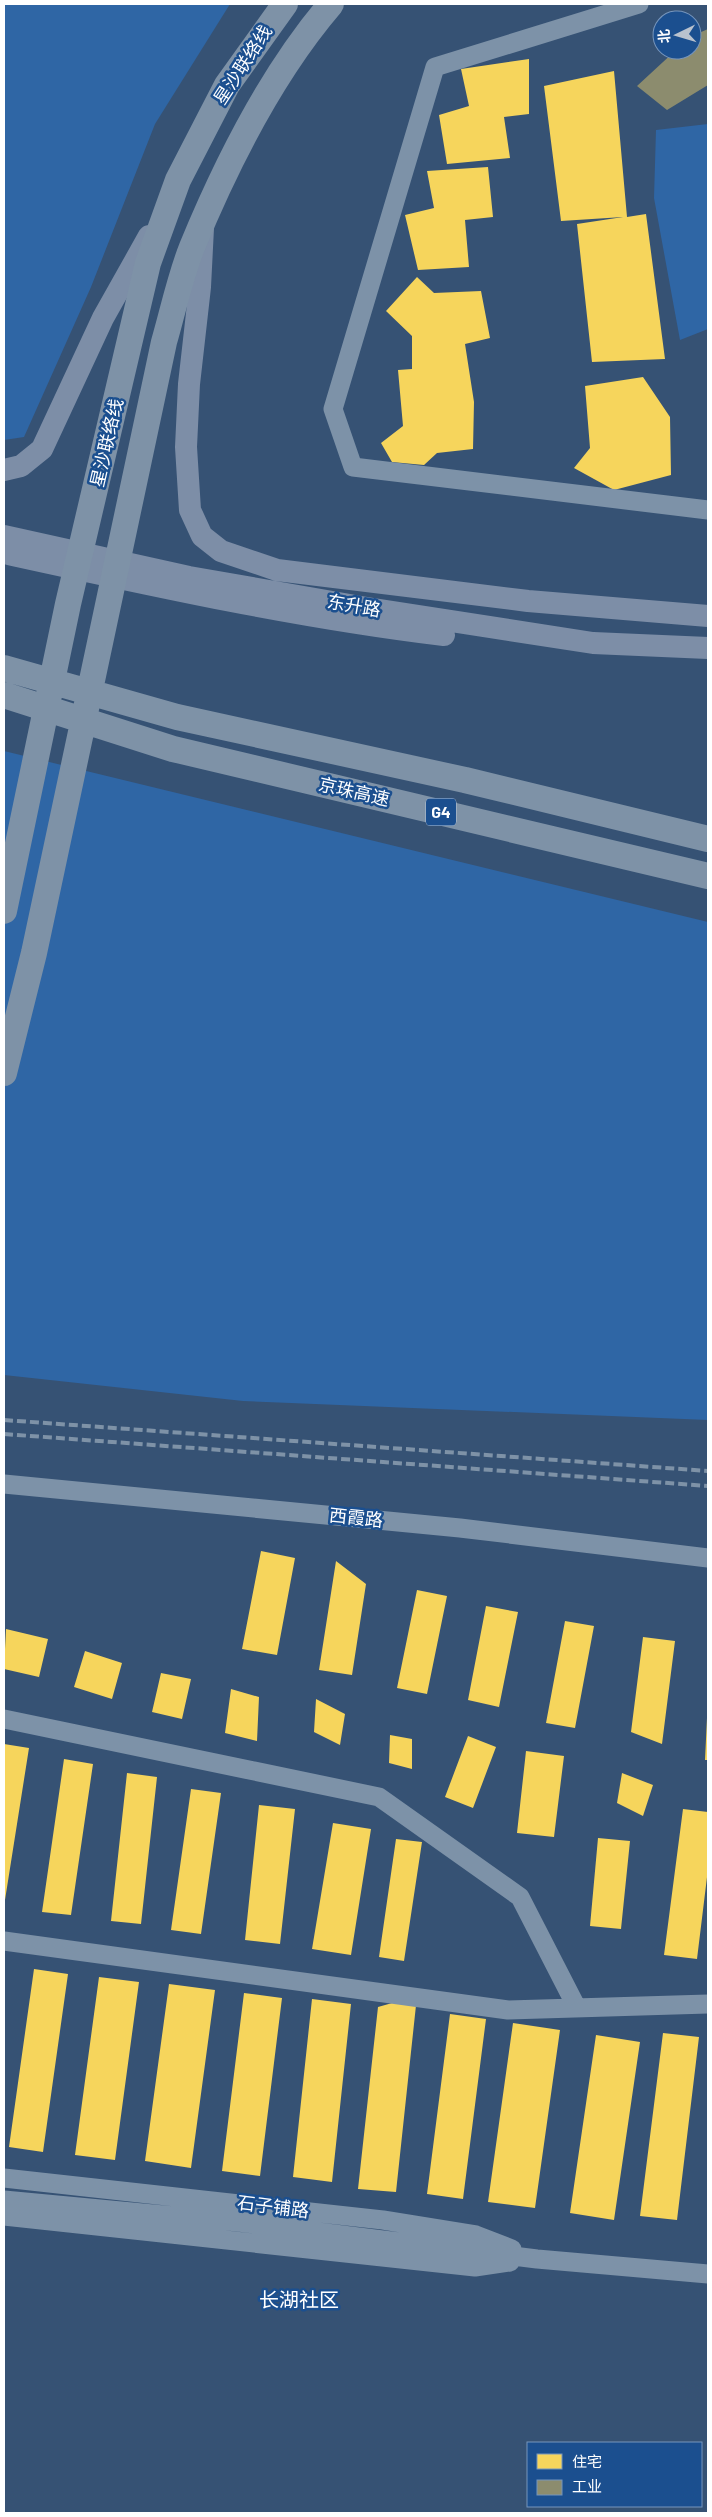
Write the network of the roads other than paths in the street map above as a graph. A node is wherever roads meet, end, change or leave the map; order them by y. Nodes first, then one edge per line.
1 (284, 4) edge
2 (639, 4) edge
3 (329, 7) edge
4 (173, 194) junction
5 (204, 222) junction
6 (4, 470) edge
7 (708, 510) edge
8 (4, 536) edge
9 (4, 553) edge
10 (187, 585) junction
11 (708, 616) edge
12 (708, 648) edge
13 (708, 660) edge
14 (4, 668) edge
15 (4, 695) edge
16 (465, 780) junction
17 (708, 826) edge
18 (708, 839) edge
19 (708, 876) edge
20 (4, 911) edge
21 (4, 1073) edge
22 (4, 1484) edge
23 (708, 1558) edge
24 (4, 1719) edge
25 (4, 1941) edge
26 (708, 2004) edge
27 (577, 2008) junction
28 (4, 2178) edge
29 (4, 2200) edge
30 (4, 2216) edge
31 (537, 2259) junction
32 (708, 2274) edge

1 - 4 highway, 星沙联络线
2 - 7 street
3 - 5 highway
4 - 6 main road
4 - 20 highway, 星沙联络线
5 - 11 main road
5 - 21 highway
8 - 10 main road, 东升路
9 - 10 main road, 东升路
10 - 12 main road, 东升路
10 - 13 main road, 东升路
14 - 16 highway, 京珠高速 / G4
15 - 19 highway, 京珠高速 / G4
16 - 17 highway
16 - 18 highway, 京珠高速 / G4
22 - 23 street, 西霞路
24 - 27 street
25 - 27 street
26 - 27 street
28 - 31 street, 石子铺路
29 - 31 street, 石子铺路
30 - 31 street, 石子铺路
31 - 32 street, 石子铺路

